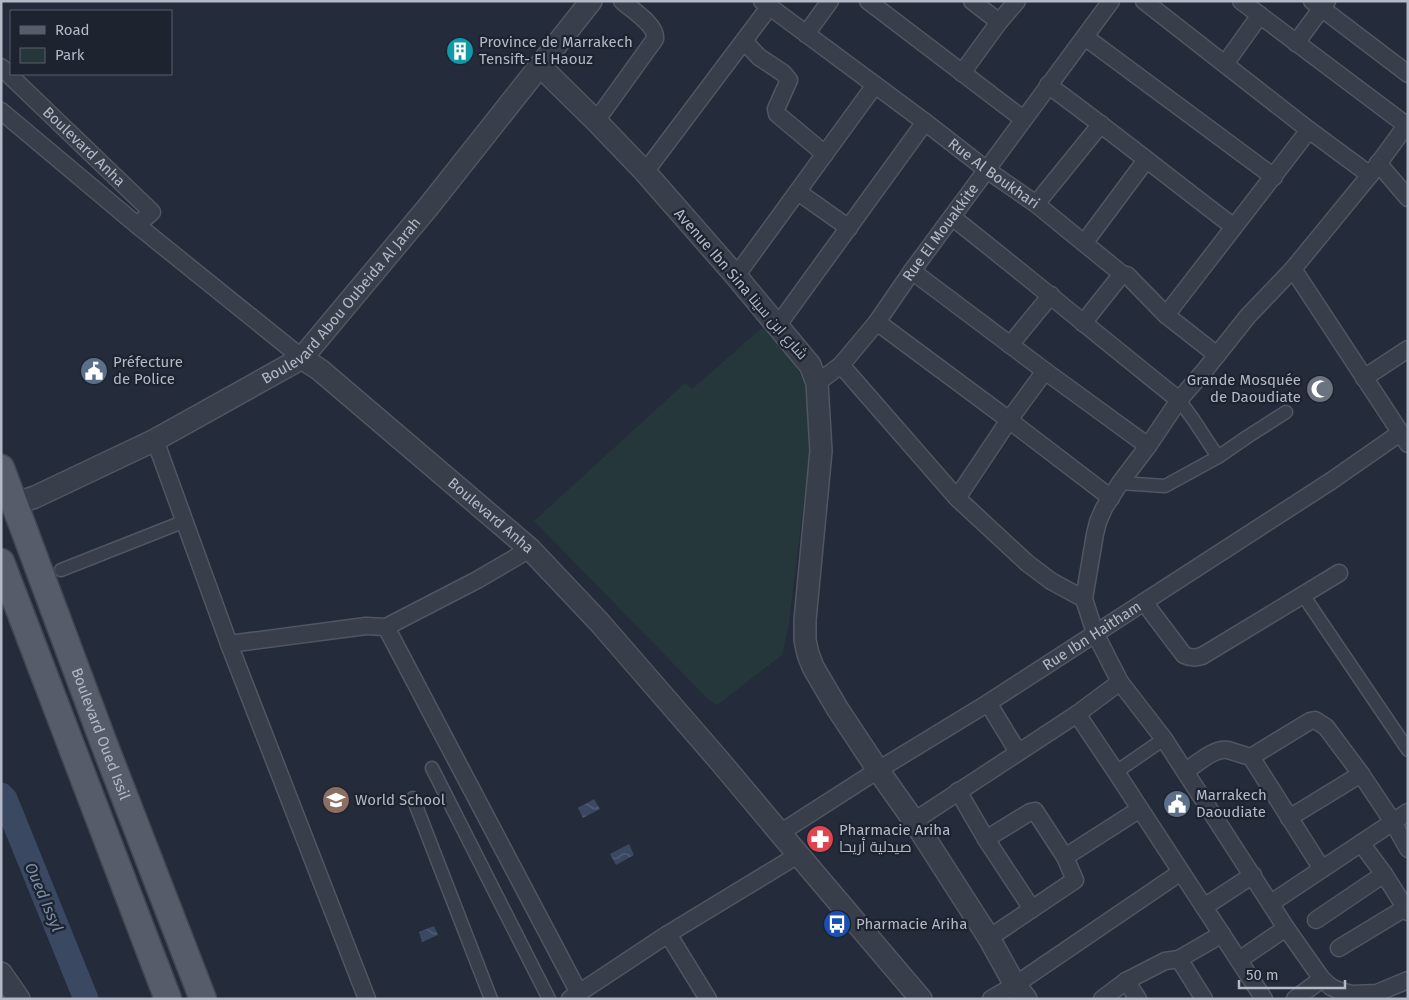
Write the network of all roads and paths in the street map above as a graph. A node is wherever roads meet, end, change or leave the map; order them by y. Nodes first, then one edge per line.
1 (590, 1) edge
2 (622, 1) edge
3 (830, 1) edge
4 (868, 1) edge
5 (972, 1) edge
6 (1016, 1) edge
7 (1111, 1) edge
8 (1144, 1) edge
9 (1241, 1) edge
10 (766, 4) edge
11 (1320, 4) edge
12 (1260, 15) junction
13 (999, 22) junction
14 (806, 34) junction
15 (1085, 37) junction
16 (744, 41) junction
17 (1296, 43) junction
18 (1225, 64) junction
19 (540, 66) junction
20 (1, 67) edge
21 (962, 73) junction
22 (1408, 74) edge
23 (875, 85) junction
24 (1048, 85) junction
25 (1, 111) edge
26 (1023, 119) junction
27 (596, 121) junction
28 (925, 122) junction
29 (1101, 124) junction
30 (1407, 124) edge
31 (1309, 130) junction
32 (825, 154) junction
33 (1146, 160) junction
34 (1374, 169) junction
35 (987, 170) junction
36 (645, 172) junction
37 (1274, 177) junction
38 (798, 192) junction
39 (1408, 198) edge
40 (1036, 204) junction
41 (952, 217) junction
42 (137, 225) junction
43 (1234, 227) junction
44 (849, 228) junction
45 (1084, 242) junction
46 (1293, 268) junction
47 (912, 271) junction
48 (1122, 274) junction
49 (736, 276) junction
50 (1050, 295) junction
51 (1166, 315) junction
52 (876, 322) junction
53 (1083, 323) junction
54 (778, 325) junction
55 (1010, 345) junction
56 (1408, 349) edge
57 (1217, 355) junction
58 (302, 358) junction
59 (841, 365) junction
60 (1045, 371) junction
61 (1364, 378) junction
62 (817, 383) junction
63 (1179, 400) junction
64 (1286, 412) dead end
65 (1009, 420) junction
66 (1404, 438) edge
67 (155, 440) junction
68 (1148, 446) junction
69 (1218, 457) junction
70 (1, 468) edge
71 (1120, 483) junction
72 (958, 498) junction
73 (1111, 498) junction
74 (14, 504) junction
75 (185, 521) junction
76 (530, 549) junction
77 (1, 562) edge
78 (61, 570) dead end
79 (1339, 572) dead end
80 (1303, 595) junction
81 (1084, 599) junction
82 (1144, 602) junction
83 (386, 627) junction
84 (1095, 633) junction
85 (229, 644) junction
86 (1120, 682) junction
87 (988, 703) junction
88 (1077, 714) junction
89 (1164, 739) junction
90 (1408, 750) edge
91 (1018, 752) junction
92 (1250, 757) junction
93 (432, 768) dead end
94 (878, 770) junction
95 (1186, 771) junction
96 (1116, 772) junction
97 (1361, 774) junction
98 (958, 791) junction
99 (412, 798) dead end
100 (1140, 809) junction
101 (1408, 812) edge
102 (1289, 818) junction
103 (914, 821) junction
104 (1393, 822) junction
105 (780, 833) junction
106 (986, 839) junction
107 (1361, 843) junction
108 (1407, 847) edge
109 (798, 854) junction
110 (1065, 857) junction
111 (1322, 869) junction
112 (1181, 872) junction
113 (1384, 874) junction
114 (1253, 875) junction
115 (1271, 903) junction
116 (1204, 906) junction
117 (1032, 909) junction
118 (1406, 910) edge
119 (1316, 920) dead end
120 (1286, 928) junction
121 (668, 934) junction
122 (1222, 934) junction
123 (989, 938) junction
124 (1339, 948) dead end
125 (1179, 959) junction
126 (1239, 960) junction
127 (1, 973) edge
128 (1322, 979) junction
129 (1408, 980) edge
130 (1126, 981) junction
131 (1020, 992) edge
132 (574, 996) edge
133 (1374, 996) edge
134 (18, 999) edge
135 (168, 999) edge
136 (203, 999) edge
137 (367, 999) edge
138 (491, 999) edge
139 (549, 999) edge
140 (708, 999) edge
141 (921, 999) edge
142 (991, 999) edge
143 (1102, 999) edge
144 (1138, 999) edge
145 (1204, 999) edge
146 (1264, 999) edge
147 (1295, 999) edge

1 - 19 street, Boulevard Abou Oubeida Al Jarah
2 - 27 street
3 - 14 street
4 - 21 street
5 - 13 street
6 - 13 street
7 - 15 street, Rue El Mouakkite
8 - 18 street
9 - 12 street
10 - 14 street, Rue Al Boukhari
10 - 16 street
11 - 17 street
11 - 22 street
12 - 17 street
12 - 18 street
13 - 21 street
14 - 23 street, Rue Al Boukhari
15 - 24 street, Rue El Mouakkite
15 - 37 street
16 - 32 street
16 - 36 street
17 - 30 street
18 - 31 street
19 - 27 street, Avenue Ibn Sina شارع ابن سينا
19 - 58 street, Boulevard Abou Oubeida Al Jarah
20 - 42 street, Boulevard Anha
21 - 26 street
23 - 28 street, Rue Al Boukhari
23 - 32 street
24 - 26 street, Rue El Mouakkite
24 - 29 street
25 - 42 street, Boulevard Anha
26 - 35 street, Rue El Mouakkite
27 - 36 street, Avenue Ibn Sina شارع ابن سينا
28 - 35 street, Rue Al Boukhari
28 - 44 street
29 - 33 street
29 - 40 street
30 - 34 street
31 - 34 street
31 - 37 street
32 - 38 street
33 - 43 street
33 - 45 street
34 - 39 street
34 - 46 street
35 - 40 street, Rue Al Boukhari
35 - 41 street, Rue El Mouakkite
36 - 49 street, Avenue Ibn Sina شارع ابن سينا
37 - 43 street
38 - 44 street
38 - 49 street
40 - 45 street, Rue Al Boukhari
41 - 47 street, Rue El Mouakkite
41 - 50 street
42 - 58 street, Boulevard Anha
43 - 51 street
44 - 54 street
45 - 48 street, Rue Al Boukhari
46 - 57 street
46 - 61 street
47 - 52 street, Rue El Mouakkite
47 - 55 street
48 - 51 street, Rue Al Boukhari
48 - 53 street
49 - 54 street, Avenue Ibn Sina شارع ابن سينا
50 - 53 street
50 - 55 street
51 - 57 street, Rue Al Boukhari
52 - 59 street, Rue El Mouakkite
52 - 65 street
53 - 63 street
54 - 62 street, Avenue Ibn Sina شارع ابن سينا
55 - 60 street
56 - 61 street
57 - 63 street
58 - 67 street, Boulevard Abou Oubeida Al Jarah
58 - 76 street, Boulevard Anha
59 - 62 street, Rue El Mouakkite
59 - 72 street
60 - 65 street
60 - 68 street
61 - 66 street
62 - 94 street, Avenue Ibn Sina شارع ابن سينا
63 - 68 street
63 - 69 street
64 - 69 street
65 - 72 street
65 - 73 street
66 - 82 street, Rue Ibn Haitham
67 - 74 street, Boulevard Abou Oubeida Al Jarah
67 - 75 street
68 - 71 street
69 - 71 street
70 - 74 main road, Boulevard Oued Issil
71 - 73 street
72 - 81 street
73 - 81 street
74 - 136 main road, Boulevard Oued Issil
75 - 78 street
75 - 85 street
76 - 83 street
76 - 105 street, Boulevard Anha
77 - 135 main road
79 - 80 street
80 - 82 street
80 - 90 street
81 - 84 street
82 - 84 street, Rue Ibn Haitham
83 - 85 street
83 - 132 street
84 - 86 street
84 - 87 street, Rue Ibn Haitham
85 - 137 street
86 - 88 street
86 - 89 street
87 - 91 street
87 - 94 street, Rue Ibn Haitham
88 - 91 street
88 - 96 street
89 - 95 street
89 - 96 street
91 - 98 street
92 - 95 street
92 - 97 street
92 - 102 street
93 - 139 street
94 - 103 street, Avenue Ibn Sina شارع ابن سينا
94 - 105 street, Rue Ibn Haitham
95 - 114 street
96 - 100 street
97 - 102 street
97 - 104 street
98 - 103 street
98 - 106 street
99 - 138 street
100 - 110 street
100 - 112 street
101 - 104 street
102 - 111 street
103 - 123 street, Avenue Ibn Sina شارع ابن سينا
104 - 107 street
104 - 108 street
105 - 109 street, Boulevard Anha
106 - 110 street
106 - 117 street
107 - 111 street
107 - 113 street
109 - 121 street
109 - 141 street, Boulevard Anha
110 - 117 street
111 - 115 street
112 - 116 street
112 - 131 street
113 - 118 street
113 - 119 street
114 - 115 street
114 - 116 street
115 - 120 street
116 - 122 street
117 - 123 street
118 - 124 street
120 - 126 street
120 - 128 street
121 - 132 street
121 - 140 street
122 - 125 street
122 - 126 street
123 - 131 street, Avenue Ibn Sina شارع ابن سينا
125 - 130 street
125 - 145 street
126 - 146 street
127 - 134 street
128 - 133 street
128 - 147 street
129 - 133 street
130 - 143 street
130 - 144 street
131 - 142 street

